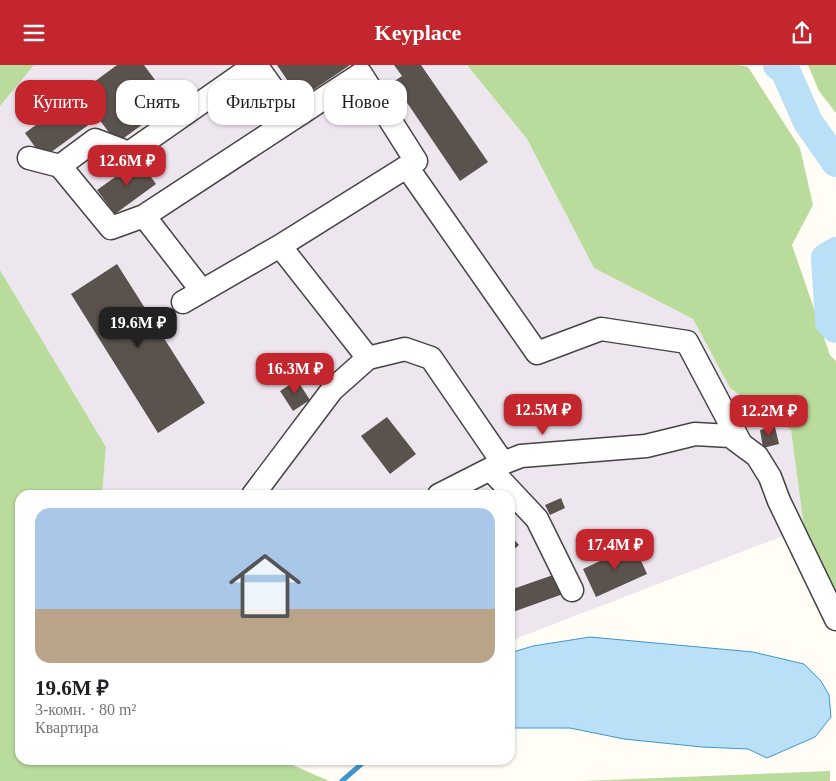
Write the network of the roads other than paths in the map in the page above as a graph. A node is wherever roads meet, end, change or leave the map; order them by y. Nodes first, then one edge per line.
1 (256, 65) edge
2 (267, 80) edge
3 (314, 105) edge
4 (283, 125) edge
5 (28, 158) dead end
6 (60, 166) junction
7 (407, 167) junction
8 (144, 216) junction
9 (280, 246) junction
10 (202, 291) junction
11 (183, 302) dead end
12 (368, 358) junction
13 (741, 444) junction
14 (496, 466) junction
15 (257, 490) edge
16 (449, 490) edge
17 (515, 490) edge
18 (515, 491) edge
19 (572, 591) dead end
20 (836, 619) edge

1 - 2 street
1 - 6 street
3 - 7 street
4 - 8 street
5 - 6 street
6 - 8 street
7 - 9 street
7 - 13 street
8 - 10 street
9 - 10 street
9 - 12 street
10 - 11 street
12 - 14 street
12 - 15 street
13 - 14 street
13 - 20 street
14 - 16 street
14 - 17 street
18 - 19 street

